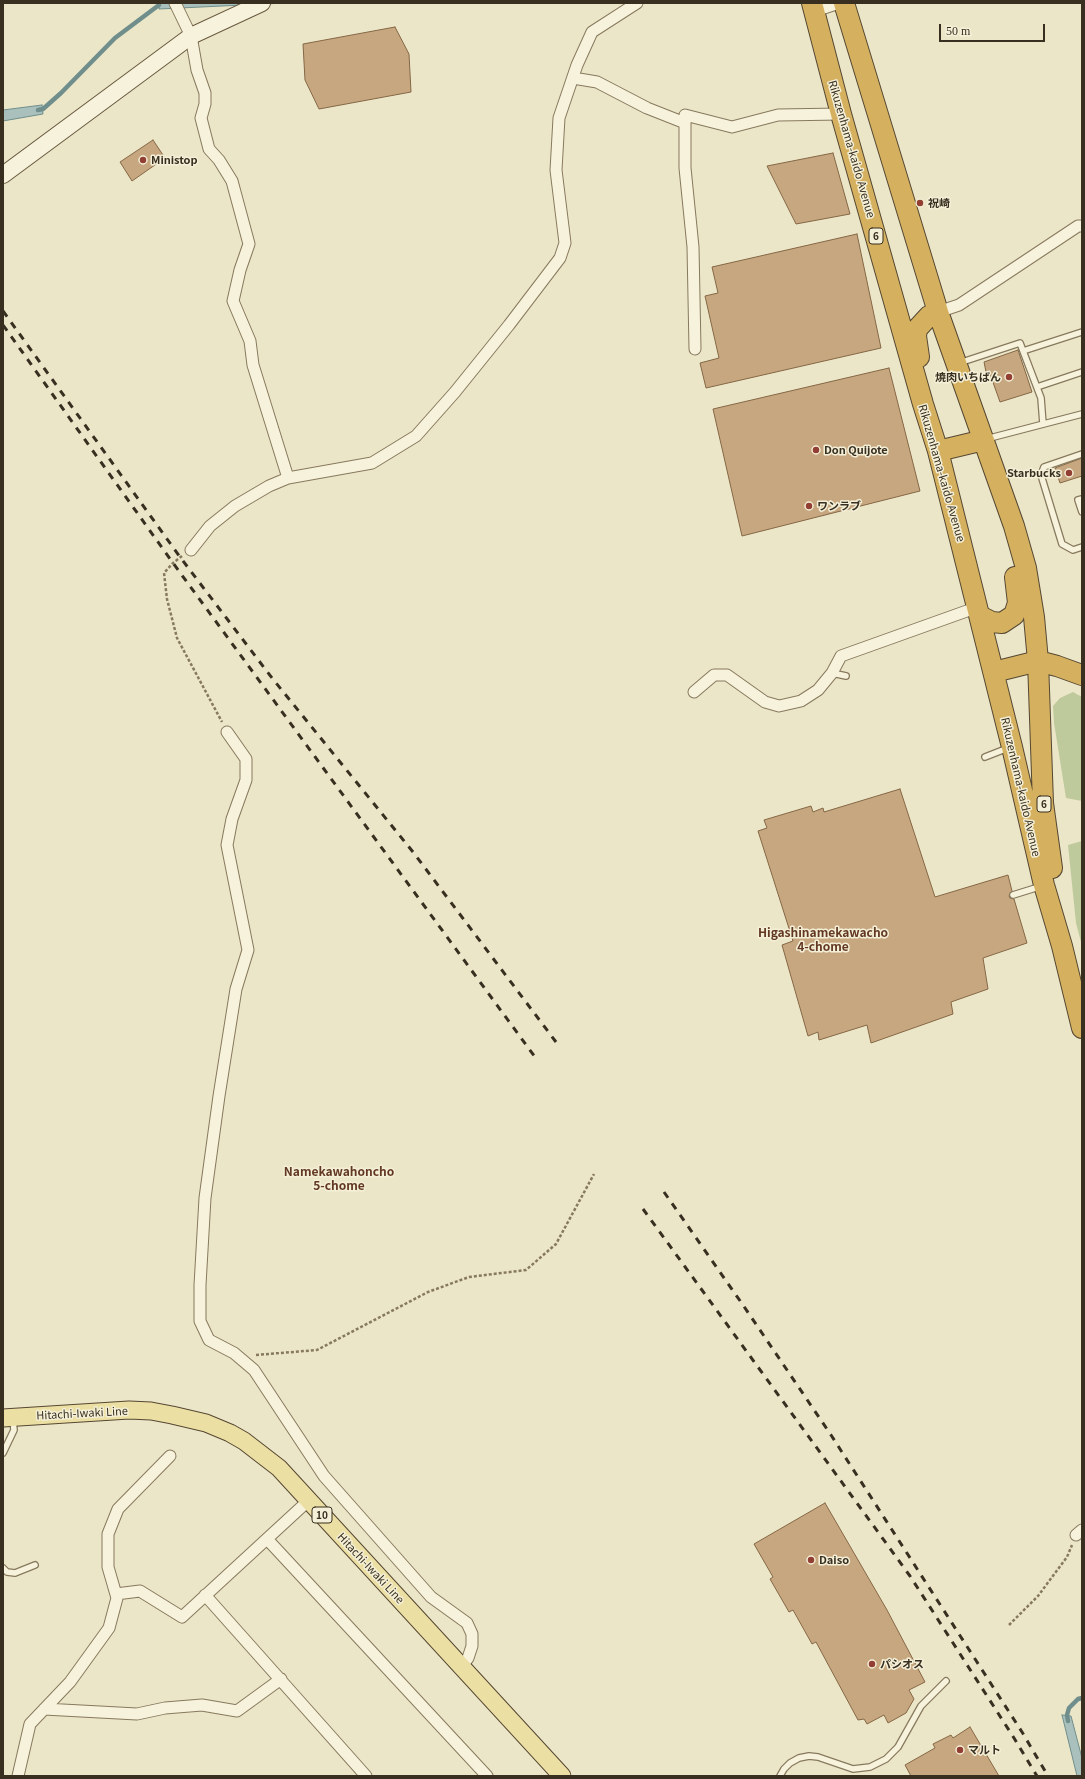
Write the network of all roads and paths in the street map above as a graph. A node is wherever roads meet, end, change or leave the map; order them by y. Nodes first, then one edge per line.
1 (175, 3) edge
2 (262, 3) edge
3 (637, 3) edge
4 (839, 3) edge
5 (844, 3) edge
6 (813, 7) edge
7 (191, 36) junction
8 (573, 78) junction
9 (841, 114) junction
10 (685, 123) junction
11 (3, 175) edge
12 (1082, 226) edge
13 (938, 312) junction
14 (1082, 332) edge
15 (695, 349) dead end
16 (1023, 351) junction
17 (956, 364) junction
18 (1082, 372) edge
19 (1037, 387) junction
20 (923, 404) junction
21 (1082, 414) edge
22 (1043, 424) junction
23 (984, 440) junction
24 (938, 451) junction
25 (1082, 454) edge
26 (288, 478) junction
27 (1082, 499) edge
28 (1082, 512) edge
29 (1014, 526) junction
30 (1082, 547) edge
31 (191, 550) joint
32 (979, 611) junction
33 (1038, 662) junction
34 (994, 672) junction
35 (832, 674) junction
36 (846, 676) dead end
37 (1082, 676) edge
38 (694, 692) dead end
39 (228, 732) joint
40 (1012, 747) junction
41 (985, 757) dead end
42 (1044, 885) junction
43 (1013, 894) dead end
44 (1062, 946) junction
45 (1082, 1028) edge
46 (594, 1174) dead end
47 (238, 1357) junction
48 (8, 1418) edge
49 (3, 1453) edge
50 (170, 1456) dead end
51 (308, 1501) junction
52 (1079, 1533) edge
53 (267, 1539) junction
54 (35, 1565) dead end
55 (3, 1568) edge
56 (116, 1594) junction
57 (205, 1595) junction
58 (1009, 1625) dead end
59 (462, 1666) junction
60 (281, 1679) junction
61 (946, 1681) dead end
62 (44, 1709) junction
63 (18, 1776) edge
64 (366, 1776) edge
65 (487, 1776) edge
66 (562, 1776) edge
67 (780, 1776) edge

1 - 7 street
2 - 7 street
3 - 8 street
4 - 6 street
5 - 13 highway, Rikuzenhama-kaido Avenue / 6
6 - 9 highway, Rikuzenhama-kaido Avenue / 6
7 - 11 street
7 - 26 street
8 - 10 street
8 - 26 street
9 - 10 street
9 - 20 highway, Rikuzenhama-kaido Avenue / 6
10 - 15 street
12 - 13 street
13 - 17 highway, Rikuzenhama-kaido Avenue / 6
13 - 20 highway
14 - 16 lane
16 - 17 lane
16 - 19 lane
17 - 23 highway, Rikuzenhama-kaido Avenue / 6
18 - 19 lane
19 - 22 lane
20 - 24 highway, Rikuzenhama-kaido Avenue / 6
21 - 22 lane
22 - 23 lane
23 - 24 highway
23 - 29 highway, Rikuzenhama-kaido Avenue / 6
24 - 32 highway, Rikuzenhama-kaido Avenue / 6
25 - 30 lane
26 - 31 street
27 - 28 lane
29 - 32 highway
29 - 33 highway, Rikuzenhama-kaido Avenue / 6
31 - 39 path
32 - 34 highway, Rikuzenhama-kaido Avenue / 6
32 - 35 street
33 - 34 highway
33 - 37 highway
33 - 44 highway, Rikuzenhama-kaido Avenue / 6
34 - 40 highway, Rikuzenhama-kaido Avenue / 6
35 - 36 lane
35 - 38 street
39 - 47 street
40 - 41 lane
40 - 42 highway, Rikuzenhama-kaido Avenue / 6
42 - 43 lane
42 - 44 highway, Rikuzenhama-kaido Avenue / 6
44 - 45 highway, Rikuzenhama-kaido Avenue / 6
46 - 47 path
47 - 59 street
48 - 49 lane
48 - 51 main road, Hitachi-Iwaki Line / 10
50 - 56 street
51 - 53 street
51 - 59 main road, Hitachi-Iwaki Line / 10
52 - 58 path
53 - 57 street
53 - 65 street
54 - 55 lane
56 - 57 street
56 - 62 street
57 - 60 street
59 - 66 main road, Hitachi-Iwaki Line / 10
60 - 62 street
60 - 64 street
61 - 67 lane
62 - 63 street

